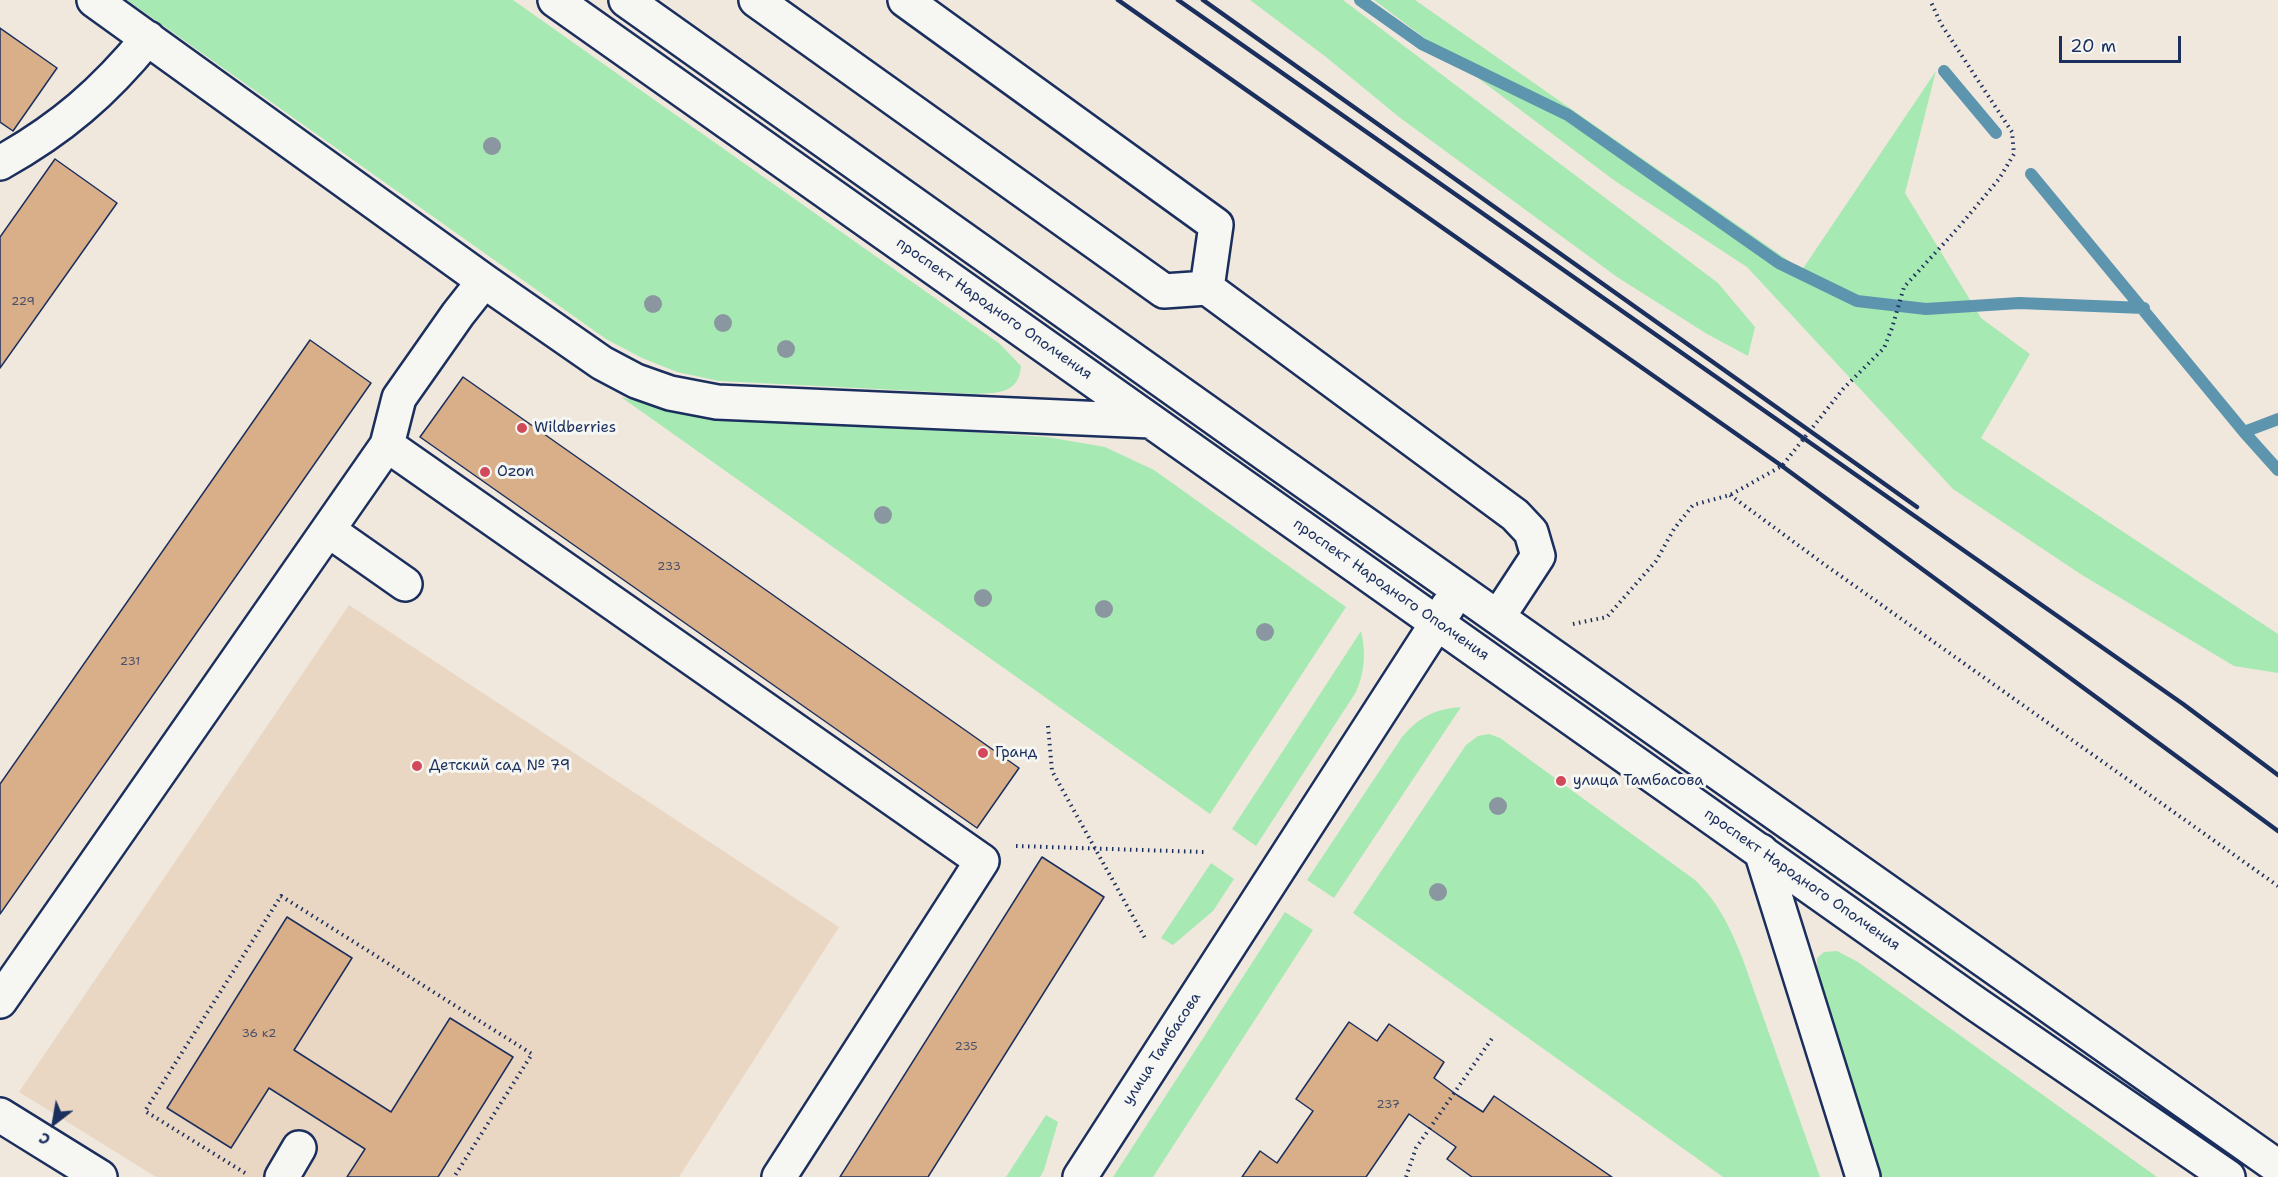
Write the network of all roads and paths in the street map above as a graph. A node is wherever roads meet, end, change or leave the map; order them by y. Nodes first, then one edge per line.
1 (94, 0) edge
2 (555, 0) edge
3 (626, 0) edge
4 (756, 0) edge
5 (906, 0) edge
6 (1930, 0) edge
7 (148, 38) junction
8 (0, 163) edge
9 (484, 281) junction
10 (1207, 288) junction
11 (1151, 421) junction
12 (387, 445) junction
13 (1730, 495) junction
14 (328, 530) junction
15 (405, 584) dead end
16 (1459, 589) junction
17 (1498, 617) junction
18 (1438, 623) junction
19 (1566, 626) dead end
20 (1048, 726) dead end
21 (1096, 848) junction
22 (1761, 851) junction
23 (1204, 852) dead end
24 (982, 861) junction
25 (2278, 886) edge
26 (1146, 940) dead end
27 (0, 1001) edge
28 (1493, 1037) dead end
29 (0, 1115) edge
30 (299, 1148) dead end
31 (2278, 1167) edge
32 (100, 1177) edge
33 (251, 1177) edge
34 (282, 1177) edge
35 (454, 1177) edge
36 (778, 1177) edge
37 (1080, 1177) edge
38 (1406, 1177) edge
39 (1863, 1177) edge
40 (2228, 1177) edge

1 - 7 street
2 - 11 street, проспект Народного Ополчения
3 - 16 street
4 - 10 street
5 - 10 street
6 - 13 path
7 - 8 street
7 - 9 street
9 - 11 street
9 - 12 street
10 - 17 street
11 - 18 street, проспект Народного Ополчения
12 - 14 street
12 - 24 street
13 - 19 path
13 - 25 path
14 - 15 street
14 - 27 street
16 - 17 street
16 - 18 street, улица Тамбасова
17 - 31 street
18 - 22 street, проспект Народного Ополчения
18 - 37 street, улица Тамбасова
20 - 21 path
21 - 23 path
21 - 24 path
21 - 26 path
22 - 39 street
22 - 40 street, проспект Народного Ополчения
24 - 36 street
28 - 38 path
29 - 32 street
30 - 34 street
33 - 35 path

